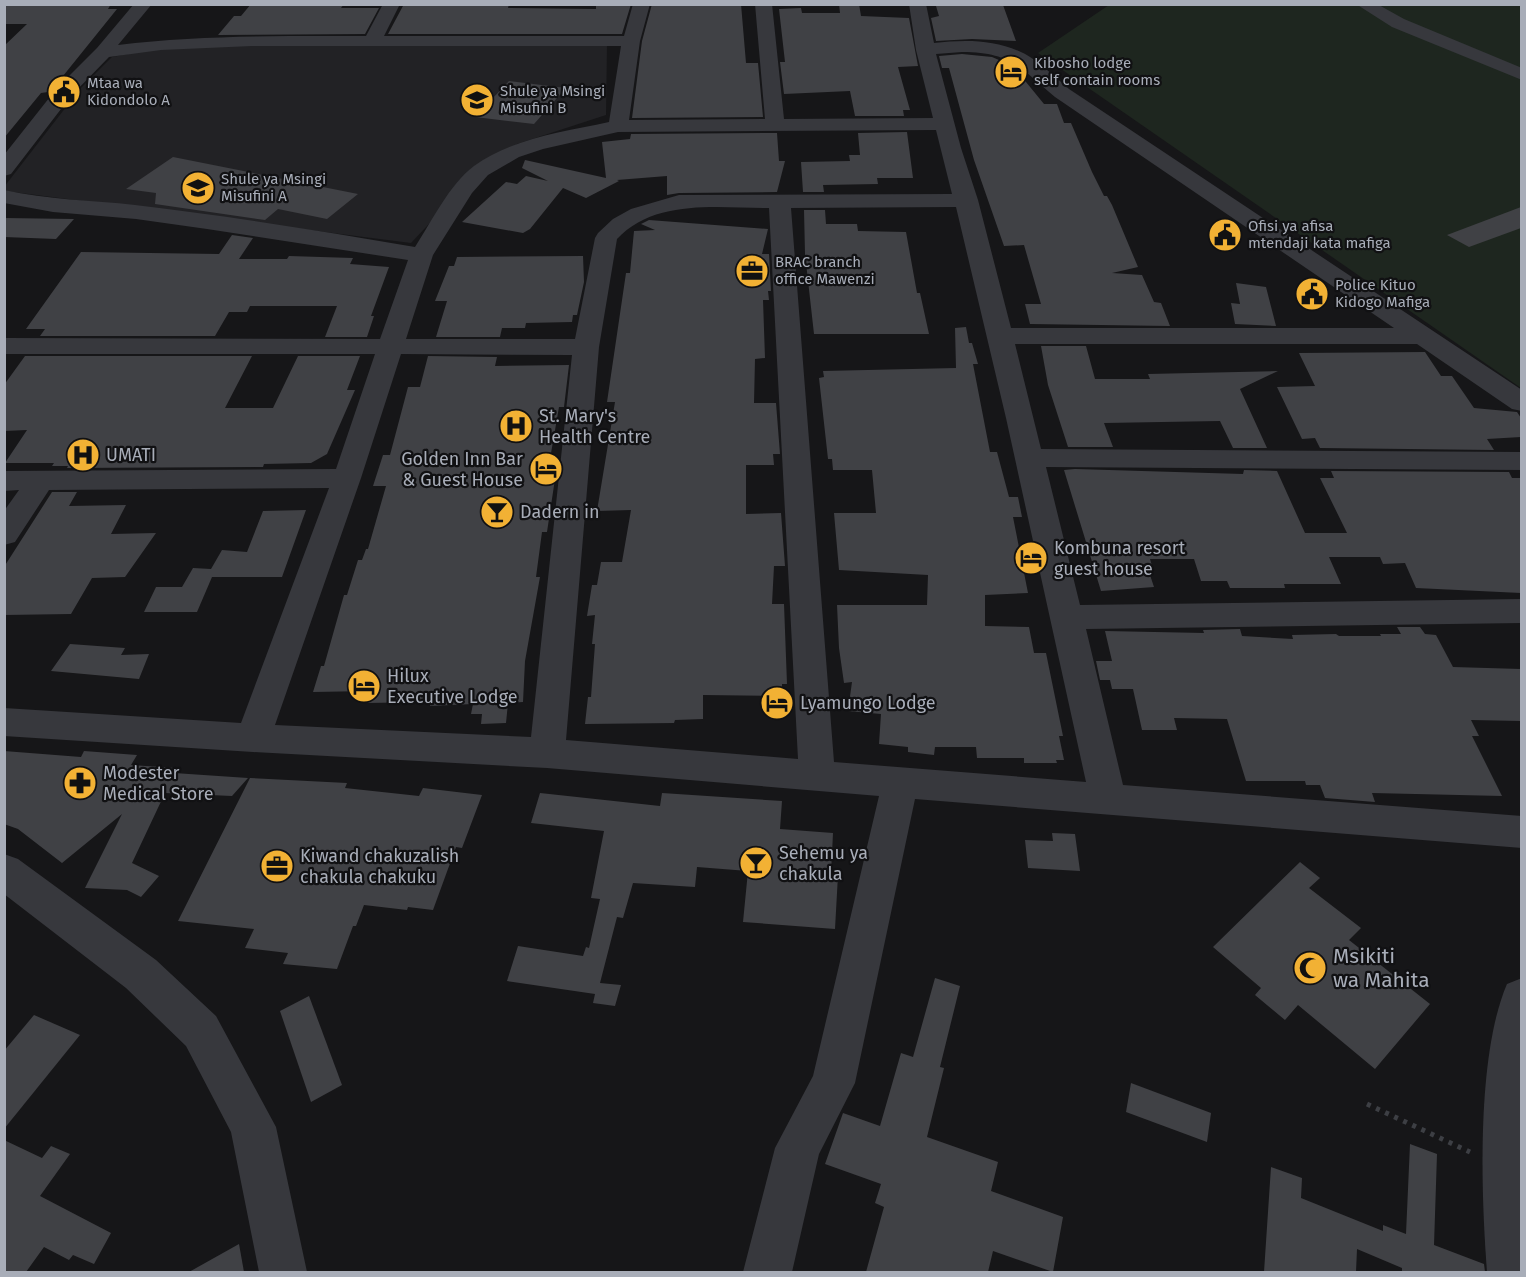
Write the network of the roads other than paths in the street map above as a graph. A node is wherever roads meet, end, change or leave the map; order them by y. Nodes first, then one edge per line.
1 (144, 4) edge
2 (392, 4) edge
3 (642, 4) edge
4 (763, 4) edge
5 (917, 4) edge
6 (1364, 4) edge
7 (631, 40) junction
8 (372, 42) junction
9 (925, 51) junction
10 (103, 52) junction
11 (1521, 75) edge
12 (775, 124) junction
13 (944, 124) junction
14 (618, 126) junction
15 (35, 132) junction
16 (4, 134) edge
17 (4, 170) edge
18 (4, 196) edge
19 (967, 200) junction
20 (780, 201) junction
21 (421, 255) junction
22 (1000, 336) junction
23 (1422, 336) junction
24 (4, 346) edge
25 (586, 347) junction
26 (391, 348) junction
27 (1521, 403) edge
28 (1028, 458) junction
29 (1521, 461) edge
30 (347, 478) junction
31 (41, 480) junction
32 (4, 481) edge
33 (4, 535) edge
34 (1521, 611) edge
35 (1066, 617) junction
36 (4, 722) edge
37 (253, 738) junction
38 (547, 753) junction
39 (817, 777) junction
40 (901, 781) junction
41 (1108, 800) junction
42 (1521, 832) edge
43 (4, 871) edge
44 (1521, 999) edge
45 (283, 1272) edge
46 (767, 1272) edge
47 (1511, 1272) edge

1 - 10 street
2 - 8 street
3 - 7 street
4 - 12 street
5 - 9 street
6 - 11 street
7 - 8 street
7 - 14 street
8 - 10 street
9 - 13 street
9 - 23 street
10 - 15 street
12 - 13 street
12 - 14 street
13 - 19 street
14 - 21 street
15 - 16 street
15 - 17 street
18 - 21 street
19 - 20 street
19 - 22 street
20 - 25 street
20 - 39 street
21 - 26 street
22 - 23 street
22 - 28 street
23 - 27 street
24 - 26 street
25 - 26 street
25 - 38 street
26 - 30 street
28 - 29 street
28 - 35 street
30 - 31 street
30 - 37 street
31 - 32 street
31 - 33 street
34 - 35 street
35 - 41 street
36 - 37 street
37 - 38 street
38 - 39 street
39 - 40 street
40 - 41 street
40 - 46 street
41 - 42 street
43 - 45 street
44 - 47 street

